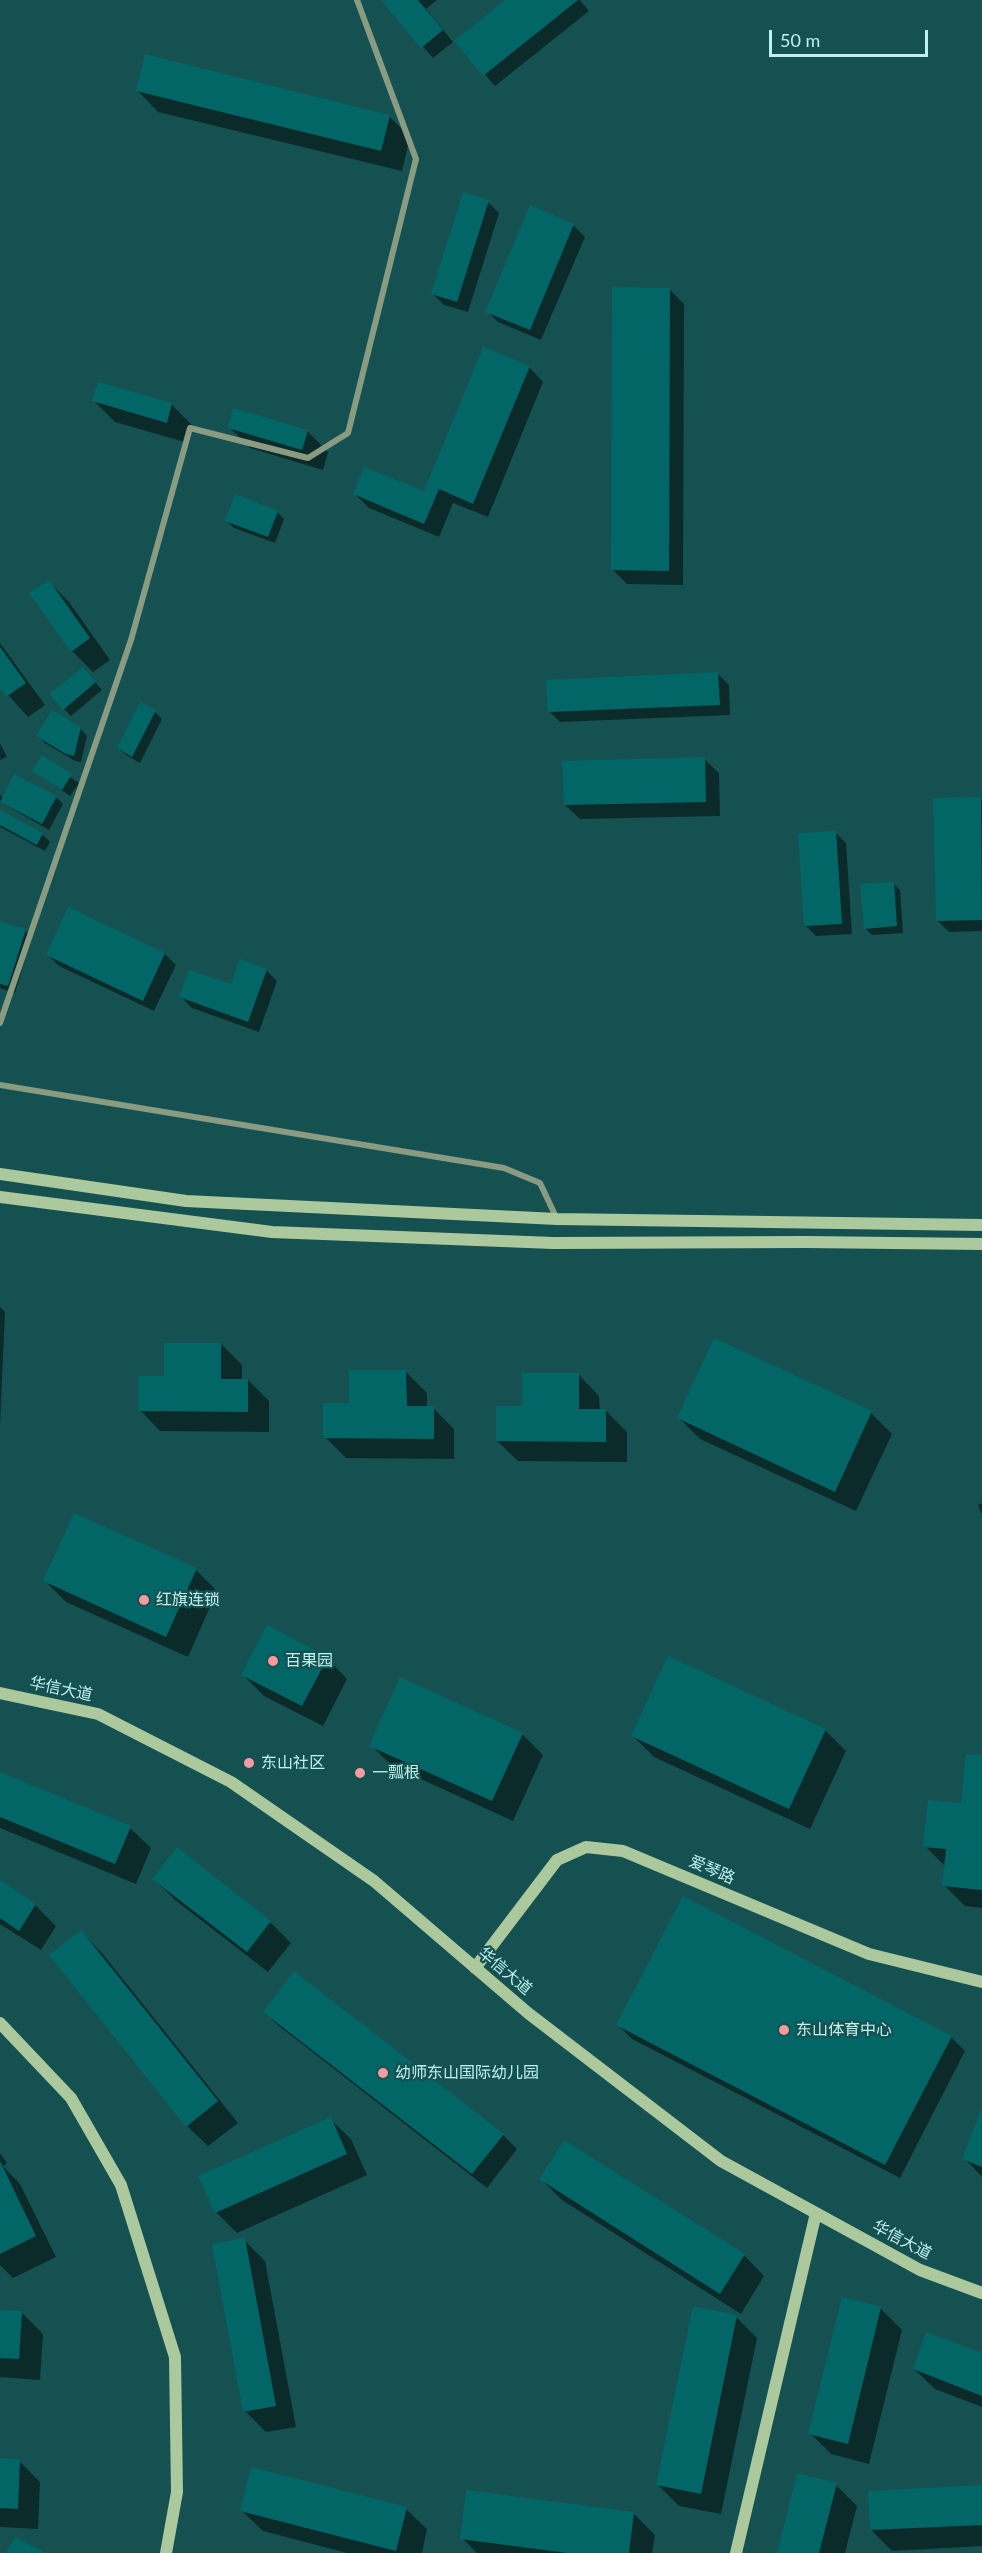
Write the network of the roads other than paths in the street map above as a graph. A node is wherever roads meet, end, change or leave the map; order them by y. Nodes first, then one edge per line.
1 (357, 0) edge
2 (0, 1023) edge
3 (0, 1085) edge
4 (0, 1174) edge
5 (0, 1197) edge
6 (558, 1219) junction
7 (982, 1225) edge
8 (982, 1244) edge
9 (0, 1693) edge
10 (475, 1968) junction
11 (982, 1982) edge
12 (0, 2023) edge
13 (816, 2213) junction
14 (982, 2293) edge
15 (166, 2553) edge
16 (736, 2553) edge

1 - 2 street
3 - 6 street
4 - 6 street
5 - 8 street
6 - 7 street
9 - 10 street, 华信大道
10 - 11 street, 爱琴路
10 - 13 street, 华信大道
12 - 15 street
13 - 14 street, 华信大道
13 - 16 street

